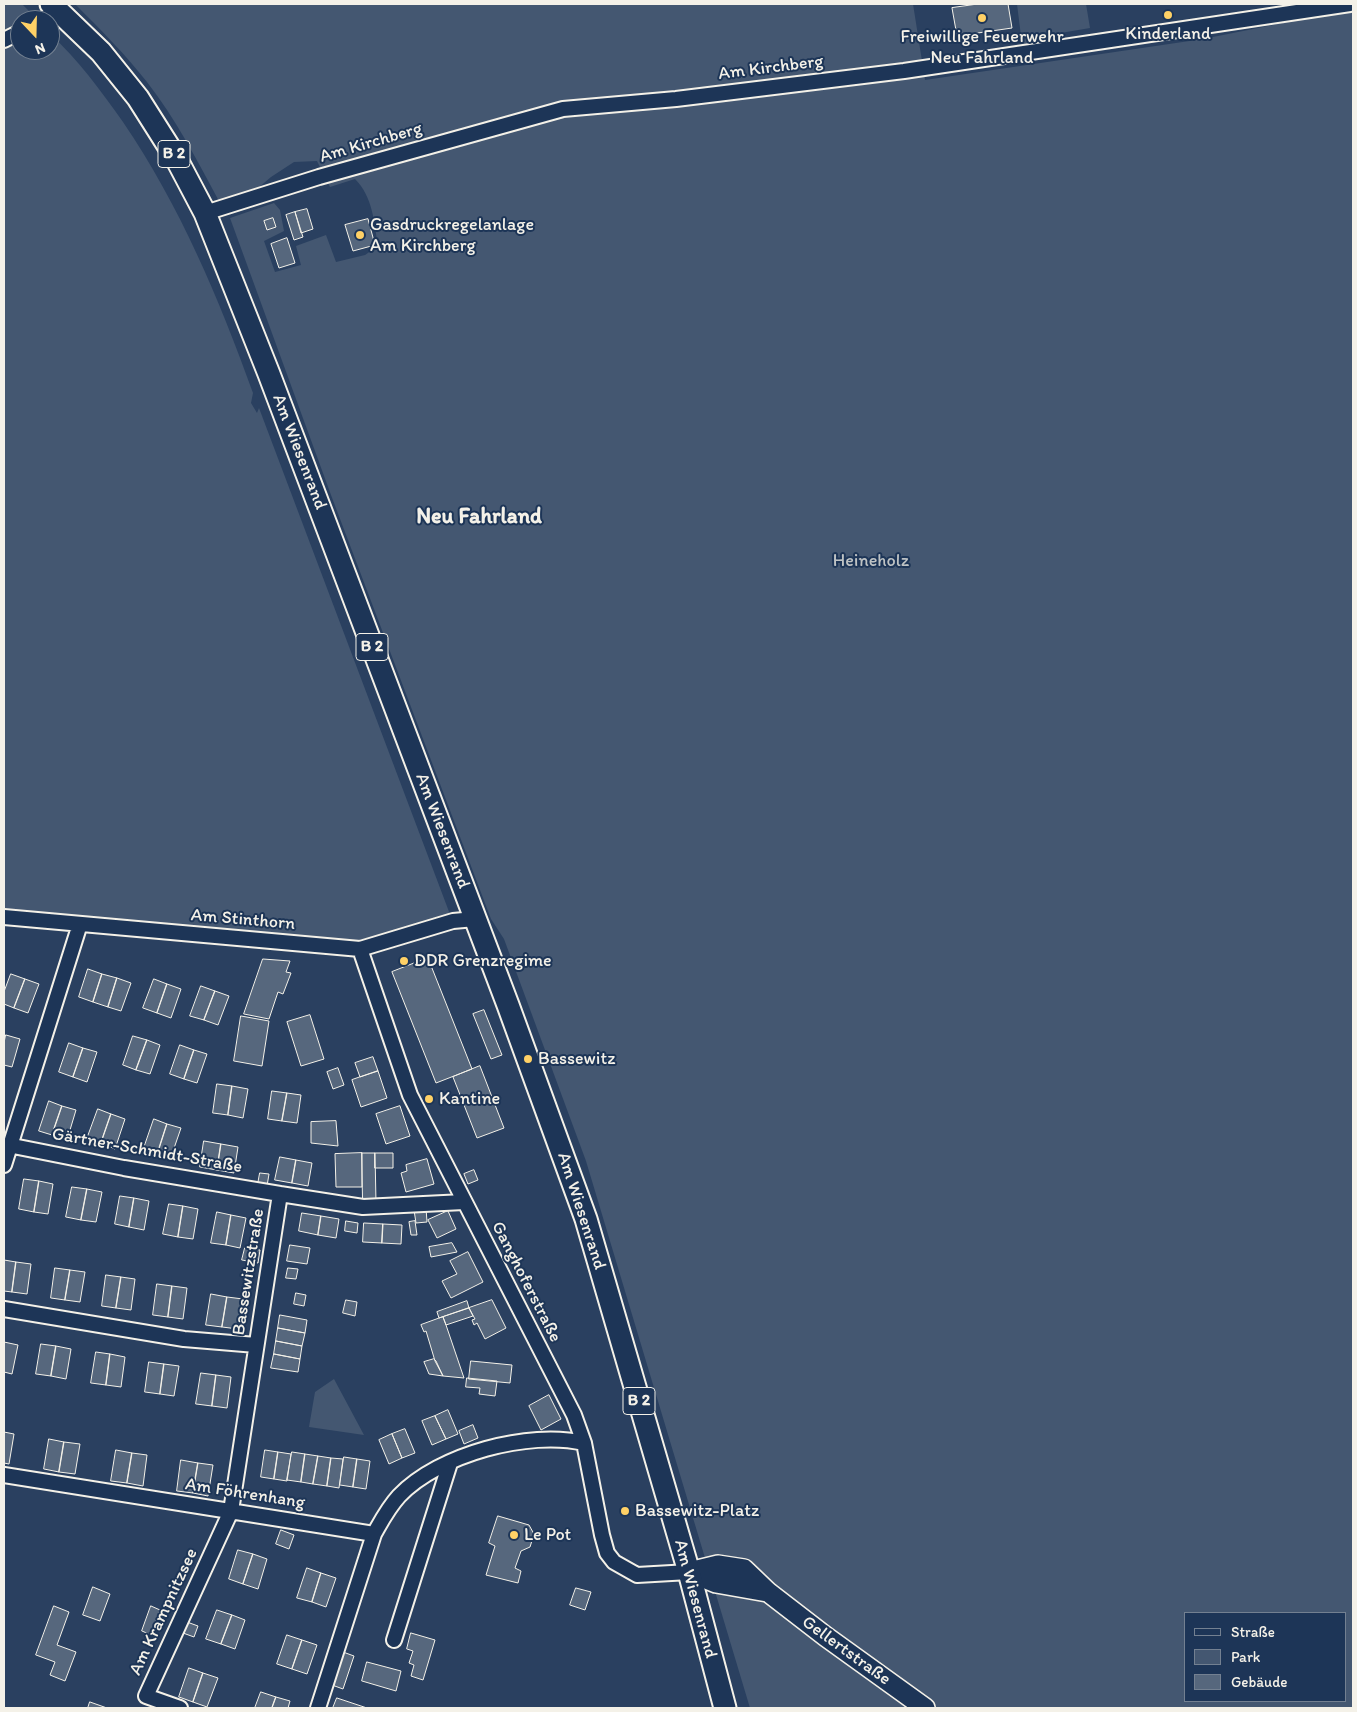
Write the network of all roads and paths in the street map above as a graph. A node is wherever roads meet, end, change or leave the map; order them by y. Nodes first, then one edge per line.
1 (1350, 4) edge
2 (60, 20) edge
3 (206, 212) junction
4 (4, 917) edge
5 (475, 919) junction
6 (80, 924) junction
7 (360, 950) junction
8 (8, 1144) junction
9 (4, 1165) edge
10 (280, 1194) junction
11 (464, 1202) junction
12 (4, 1308) edge
13 (256, 1345) junction
14 (584, 1443) junction
15 (450, 1463) junction
16 (4, 1475) edge
17 (231, 1511) junction
18 (374, 1534) junction
19 (689, 1572) junction
20 (394, 1640) dead end
21 (180, 1708) edge
22 (318, 1708) edge
23 (725, 1708) edge
24 (925, 1708) edge

1 - 3 street, Am Kirchberg
2 - 3 main road, Am Wiesenrand / B 2
3 - 5 main road, Am Wiesenrand / B 2
4 - 6 street, Am Stinthorn
5 - 7 street, Am Stinthorn
5 - 19 main road, Am Wiesenrand / B 2
6 - 7 street, Am Stinthorn
6 - 8 street
7 - 11 street, Ganghoferstraße
8 - 9 street
8 - 10 street, Gärtner-Schmidt-Straße
10 - 11 street, Bassewitzstraße
10 - 13 street, Bassewitzstraße
11 - 14 street, Ganghoferstraße
12 - 13 street
13 - 17 street, Bassewitzstraße
14 - 15 street
14 - 19 street, Ganghoferstraße
15 - 18 street
15 - 20 street
16 - 17 street, Am Föhrenhang
17 - 18 street, Am Föhrenhang
17 - 21 street, Am Krampnitzsee
18 - 22 street
19 - 23 main road, Am Wiesenrand / B 2
19 - 24 street, Gellertstraße

